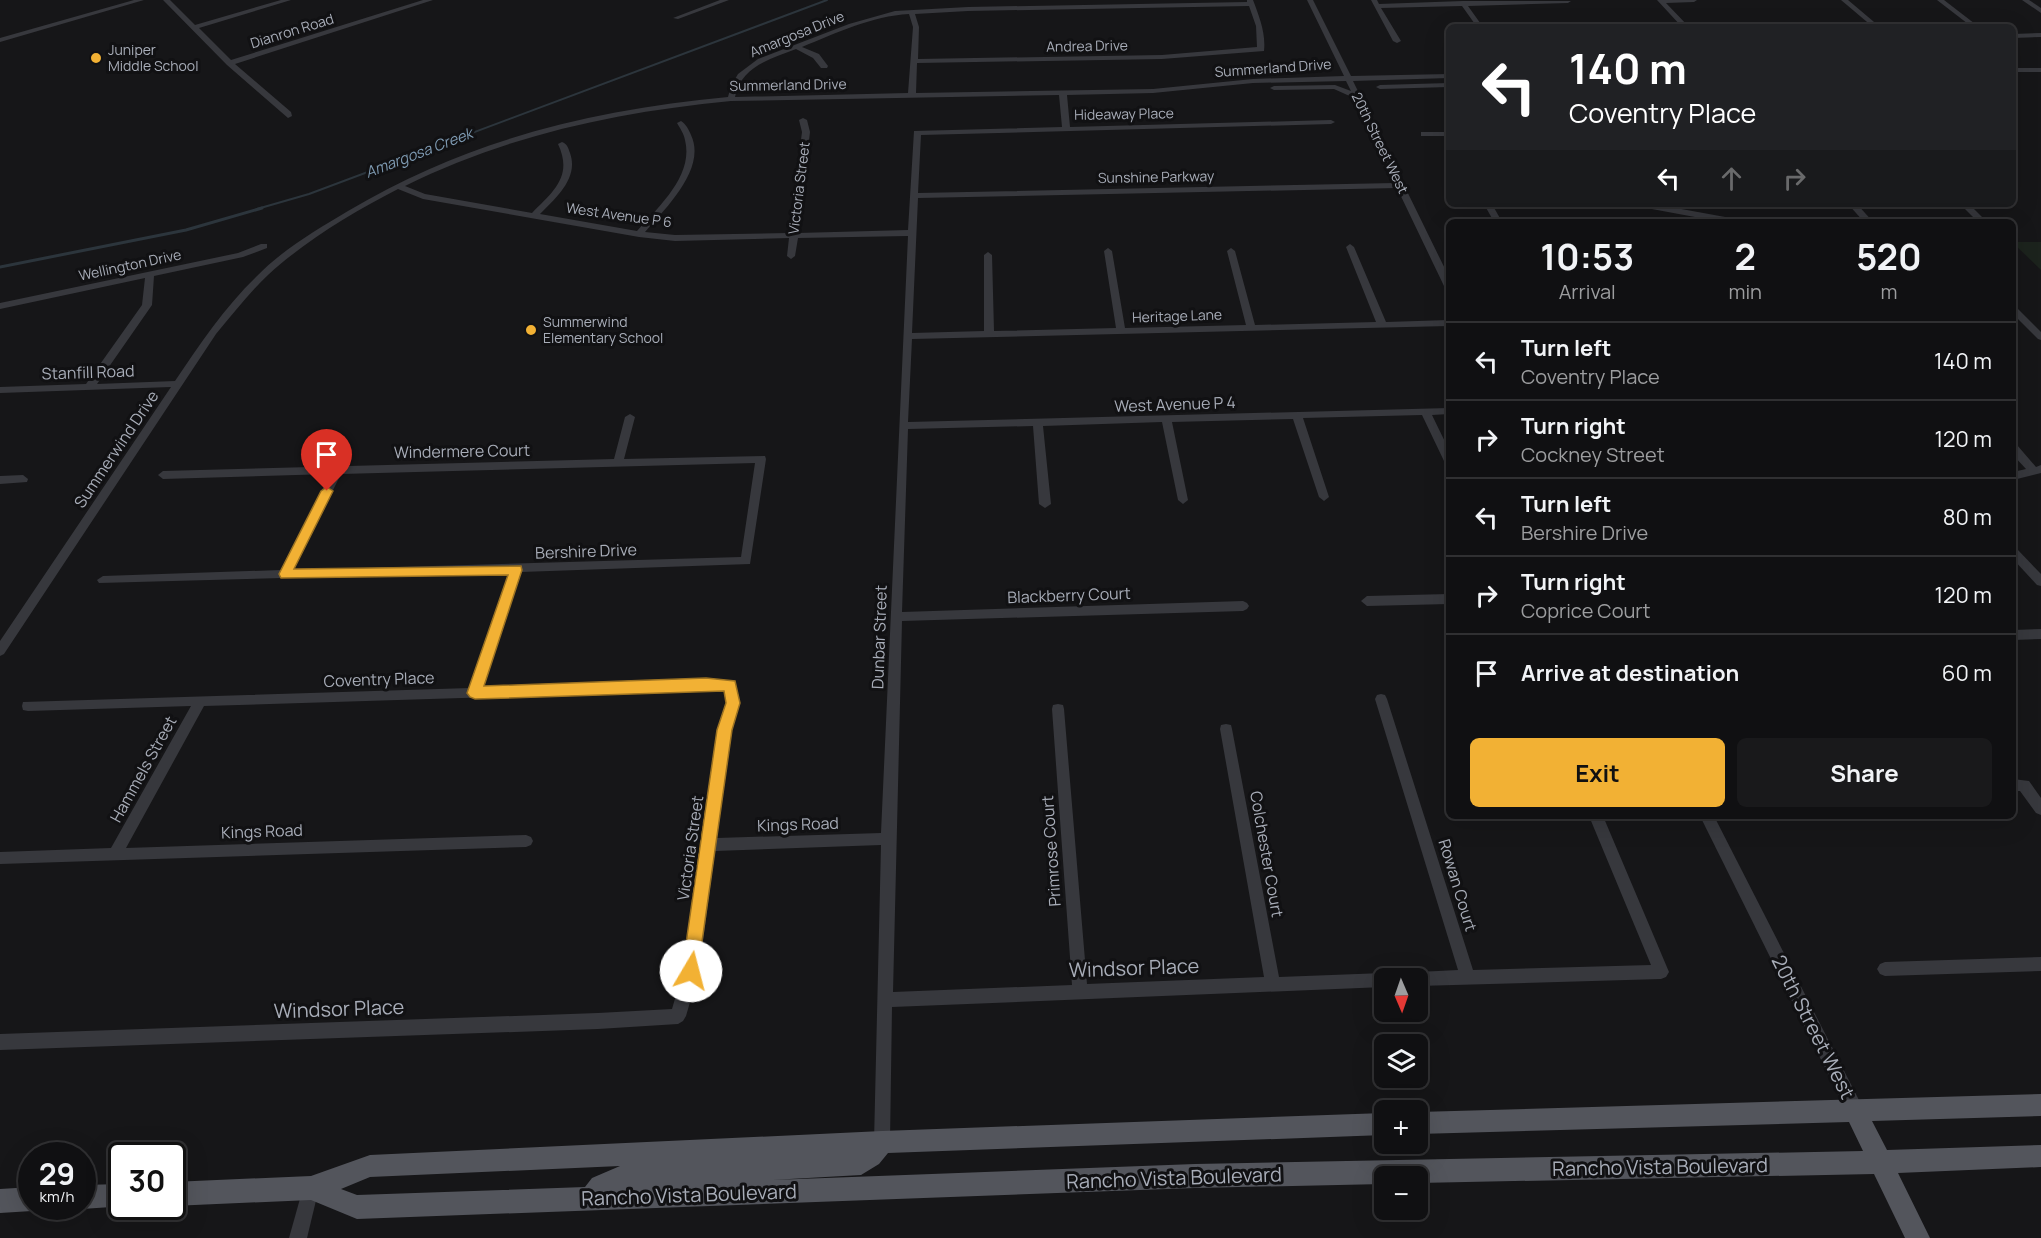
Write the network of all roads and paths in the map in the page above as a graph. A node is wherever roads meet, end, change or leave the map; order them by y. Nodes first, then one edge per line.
1 (141, 0) edge
2 (166, 0) edge
3 (288, 0) edge
4 (430, 0) edge
5 (697, 0) edge
6 (726, 0) edge
7 (968, 0) edge
8 (1310, 0) edge
9 (1660, 0) edge
10 (1694, 0) edge
11 (1844, 0) edge
12 (1940, 0) edge
13 (2025, 0) edge
14 (1568, 1) edge
15 (1251, 2) edge
16 (1375, 3) edge
17 (1463, 3) junction
18 (708, 6) junction
19 (968, 9) junction
20 (912, 11) junction
21 (2041, 11) edge
22 (676, 18) dead end
23 (1477, 24) edge
24 (1683, 24) edge
25 (1873, 24) edge
26 (1972, 24) edge
27 (195, 27) junction
28 (2041, 35) edge
29 (2016, 36) edge
30 (0, 40) edge
31 (1397, 41) dead end
32 (797, 47) junction
33 (914, 61) junction
34 (230, 63) junction
35 (824, 66) dead end
36 (2016, 70) edge
37 (2041, 70) edge
38 (1446, 76) edge
39 (1348, 77) junction
40 (1446, 86) edge
41 (1380, 87) dead end
42 (1142, 91) junction
43 (1063, 93) junction
44 (912, 95) junction
45 (1358, 97) junction
46 (731, 99) junction
47 (288, 116) dead end
48 (803, 120) dead end
49 (1331, 122) dead end
50 (681, 123) dead end
51 (1066, 129) junction
52 (917, 133) joint
53 (1424, 134) dead end
54 (1446, 134) edge
55 (561, 144) dead end
56 (1400, 185) junction
57 (397, 186) junction
58 (913, 196) junction
59 (1650, 207) edge
60 (1855, 207) edge
61 (1967, 207) edge
62 (533, 216) junction
63 (1683, 218) edge
64 (1866, 219) edge
65 (1980, 219) edge
66 (912, 233) junction
67 (639, 234) junction
68 (793, 235) junction
69 (264, 246) dead end
70 (1350, 247) dead end
71 (1231, 250) dead end
72 (1108, 251) dead end
73 (988, 255) dead end
74 (790, 256) dead end
75 (267, 272) joint
76 (150, 274) junction
77 (1446, 280) edge
78 (0, 306) edge
79 (2016, 312) edge
80 (1446, 323) edge
81 (1382, 324) junction
82 (1251, 327) junction
83 (1120, 331) junction
84 (989, 334) junction
85 (907, 336) junction
86 (2041, 337) edge
87 (178, 384) junction
88 (89, 387) junction
89 (0, 390) edge
90 (1446, 411) edge
91 (1426, 412) junction
92 (1297, 416) junction
93 (630, 417) dead end
94 (1166, 418) junction
95 (1038, 424) junction
96 (903, 426) junction
97 (2016, 451) edge
98 (1446, 455) edge
99 (618, 463) junction
100 (2037, 469) edge
101 (338, 470) junction
102 (163, 475) dead end
103 (2016, 475) edge
104 (23, 479) dead end
105 (0, 480) edge
106 (1324, 497) dead end
107 (1183, 500) dead end
108 (1045, 504) dead end
109 (2016, 555) edge
110 (746, 561) joint
111 (516, 570) junction
112 (285, 574) junction
113 (103, 580) dead end
114 (2041, 582) edge
115 (1446, 599) edge
116 (1367, 602) dead end
117 (1243, 606) dead end
118 (896, 617) junction
119 (2041, 634) edge
120 (2016, 635) edge
121 (0, 651) edge
122 (730, 685) joint
123 (475, 693) junction
124 (1381, 699) dead end
125 (200, 702) junction
126 (28, 706) dead end
127 (1058, 709) dead end
128 (1226, 729) dead end
129 (2019, 785) edge
130 (2041, 809) edge
131 (1597, 819) edge
132 (1709, 819) edge
133 (888, 839) junction
134 (526, 841) dead end
135 (708, 846) junction
136 (116, 853) junction
137 (0, 858) edge
138 (2041, 964) edge
139 (1885, 969) dead end
140 (1468, 978) junction
141 (1428, 979) edge
142 (1374, 980) edge
143 (1273, 984) junction
144 (1080, 991) junction
145 (886, 1000) junction
146 (678, 1016) joint
147 (0, 1042) edge
148 (2041, 1105) edge
149 (1855, 1110) junction
150 (1428, 1123) edge
151 (1374, 1124) edge
152 (882, 1142) junction
153 (2041, 1156) edge
154 (1882, 1162) junction
155 (311, 1188) junction
156 (186, 1193) edge
157 (590, 1198) junction
158 (18, 1199) edge
159 (0, 1200) edge
160 (298, 1238) edge
161 (1918, 1238) edge

1 - 30 street
2 - 27 street
3 - 27 street
4 - 34 street, Dianron Road
5 - 18 street
6 - 18 street
7 - 19 street
8 - 39 street, 20th Street West
9 - 10 street
9 - 24 street
11 - 25 street
12 - 26 street
13 - 21 street
14 - 17 street
15 - 19 street, Amargosa Drive
15 - 33 street, Andrea Drive
16 - 17 street
16 - 31 street
17 - 23 street
18 - 22 street
19 - 20 street, Amargosa Drive
20 - 32 street, Amargosa Drive
20 - 33 street
27 - 34 street
28 - 29 street
32 - 35 street
32 - 46 street, Amargosa Drive
33 - 44 street
34 - 47 street
36 - 37 street
38 - 39 street, Summerland Drive
39 - 42 street, Summerland Drive
39 - 45 street, 20th Street West
40 - 41 street
42 - 43 street, Summerland Drive
42 - 45 street
43 - 44 street, Summerland Drive
43 - 51 street
44 - 46 street, Summerland Drive
45 - 56 street, 20th Street West
46 - 57 street, Summerland Drive
48 - 68 street, Victoria Street
49 - 51 street, Hideaway Place
50 - 67 street
51 - 52 street, Hideaway Place
52 - 58 street, Dunbar Street
53 - 54 street
55 - 62 street
56 - 58 street, Sunshine Parkway
56 - 77 street, 20th Street West
57 - 62 street, West Avenue P 6
57 - 75 street, Summerland Drive
58 - 66 street, Dunbar Street
59 - 63 street
60 - 64 street
61 - 65 street
62 - 67 street, West Avenue P 6
66 - 68 street, West Avenue P 6
66 - 85 street, Dunbar Street
67 - 68 street, West Avenue P 6
68 - 74 street, Victoria Street
69 - 76 street, Wellington Drive
70 - 81 street
71 - 82 street
72 - 83 street
73 - 84 street
75 - 87 street, Summerwind Drive
76 - 78 street, Wellington Drive
76 - 88 street
79 - 86 street
80 - 81 street, Heritage Lane
81 - 82 street, Heritage Lane
82 - 83 street, Heritage Lane
83 - 84 street, Heritage Lane
84 - 85 street, Heritage Lane
85 - 96 street, Dunbar Street
87 - 88 street, Stanfill Road
87 - 121 street, Summerwind Drive
88 - 89 street, Stanfill Road
90 - 91 street, West Avenue P 4
91 - 92 street, West Avenue P 4
91 - 98 street
92 - 94 street, West Avenue P 4
92 - 106 street
93 - 99 street
94 - 95 street, West Avenue P 4
94 - 107 street
95 - 96 street, West Avenue P 4
95 - 108 street
96 - 118 street, Dunbar Street
97 - 100 street
99 - 101 street, Windermere Court
99 - 110 street, Windermere Court
100 - 103 street
101 - 102 street, Windermere Court
101 - 112 street
104 - 105 street
109 - 114 street
110 - 111 street, Bershire Drive
111 - 112 street, Bershire Drive
111 - 123 street
112 - 113 street, Bershire Drive
115 - 116 street
117 - 118 street, Blackberry Court
118 - 133 street, Dunbar Street
119 - 120 street
122 - 123 street, Coventry Place
122 - 135 street, Victoria Street
123 - 125 street, Coventry Place
124 - 140 street, Rowan Court
125 - 126 street, Coventry Place
125 - 136 street, Hammels Street
127 - 144 street, Primrose Court
128 - 143 street, Colchester Court
129 - 130 street
131 - 140 street
132 - 149 street, 20th Street West
133 - 135 street, Kings Road
133 - 145 street, Dunbar Street
134 - 136 street, Kings Road
135 - 146 street, Victoria Street
136 - 137 street, Kings Road
138 - 139 street
140 - 141 street
142 - 143 street, Windsor Place
143 - 144 street, Windsor Place
144 - 145 street, Windsor Place
145 - 152 street, Dunbar Street
146 - 147 street, Windsor Place
148 - 149 main road
149 - 150 main road
149 - 154 main road, 20th Street West
151 - 152 main road, Rancho Vista Boulevard
152 - 155 main road, Rancho Vista Boulevard
152 - 157 main road
153 - 154 main road, Rancho Vista Boulevard
154 - 157 main road, Rancho Vista Boulevard
154 - 161 main road, 20th Street West
155 - 156 main road, Rancho Vista Boulevard
155 - 157 main road, Rancho Vista Boulevard
155 - 160 street
158 - 159 main road

